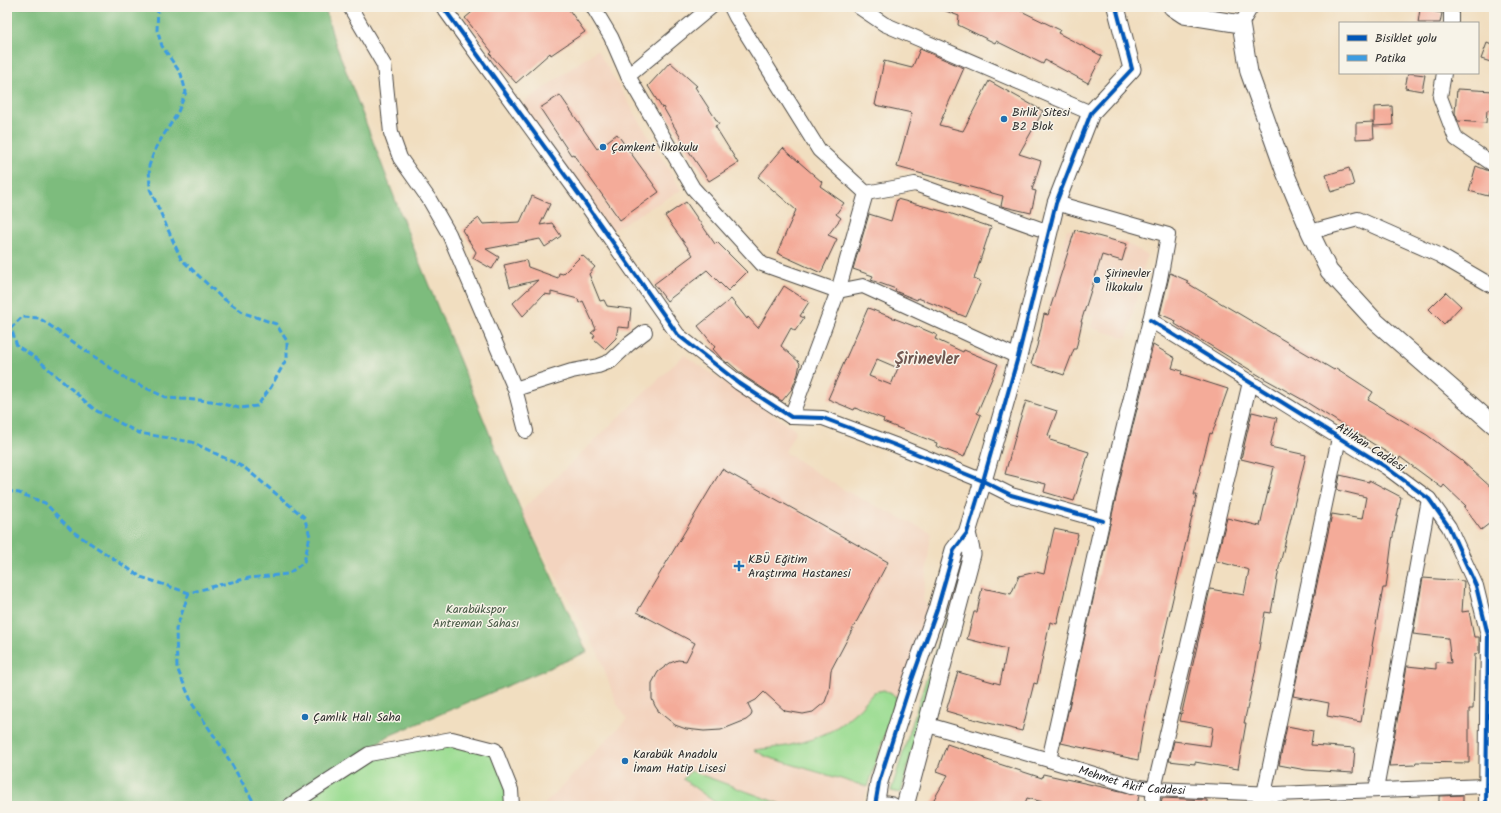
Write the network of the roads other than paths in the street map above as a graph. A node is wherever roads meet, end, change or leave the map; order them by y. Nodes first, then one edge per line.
1 (350, 7) edge
2 (443, 7) edge
3 (593, 7) edge
4 (711, 7) edge
5 (730, 7) edge
6 (859, 7) edge
7 (1116, 7) edge
8 (1172, 7) edge
9 (1251, 7) edge
10 (1451, 7) edge
11 (1451, 22) edge
12 (1241, 24) junction
13 (1444, 74) edge
14 (628, 76) junction
15 (1091, 113) junction
16 (1494, 165) edge
17 (866, 193) junction
18 (1056, 203) junction
19 (1049, 232) junction
20 (1310, 232) junction
21 (1494, 287) edge
22 (838, 292) junction
23 (1150, 320) junction
24 (644, 332) dead end
25 (1018, 357) junction
26 (1250, 382) junction
27 (515, 388) junction
28 (791, 417) junction
29 (1494, 425) edge
30 (526, 431) dead end
31 (1339, 438) junction
32 (983, 481) junction
33 (1429, 499) junction
34 (1103, 521) junction
35 (967, 533) junction
36 (1491, 628) edge
37 (928, 725) junction
38 (1049, 760) junction
39 (1486, 786) junction
40 (1154, 789) junction
41 (1376, 790) junction
42 (1264, 794) junction
43 (289, 806) edge
44 (512, 806) edge
45 (875, 806) edge
46 (878, 806) edge
47 (892, 806) edge
48 (905, 806) edge
49 (1152, 806) edge
50 (1486, 806) edge

1 - 27 street
2 - 28 street
3 - 14 street
4 - 14 street
5 - 17 street
6 - 15 street
7 - 15 street
8 - 12 street
9 - 12 street
10 - 11 street
12 - 20 street
13 - 16 street
14 - 22 street
15 - 18 street
17 - 19 street
17 - 22 street
18 - 19 street
18 - 23 street
19 - 25 street
20 - 21 street
20 - 29 street
22 - 25 street
22 - 28 street
23 - 26 street, Atlıhan Caddesi
23 - 34 street
24 - 27 street
25 - 32 street
26 - 31 street, Atlıhan Caddesi
26 - 40 street
27 - 30 street
28 - 32 street
31 - 33 street, Atlıhan Caddesi
31 - 42 street
32 - 34 street
32 - 35 street
33 - 36 street, Atlıhan Caddesi
33 - 41 street
34 - 38 street
35 - 37 street
35 - 45 street
36 - 39 street, Atlıhan Caddesi
37 - 38 street, Mehmet Akif Caddesi
37 - 48 street
38 - 40 street, Mehmet Akif Caddesi
39 - 41 street, Mehmet Akif Caddesi
39 - 50 street, Atlıhan Caddesi
40 - 42 street, Mehmet Akif Caddesi
40 - 49 street
41 - 42 street, Mehmet Akif Caddesi
43 - 44 street
46 - 47 street

